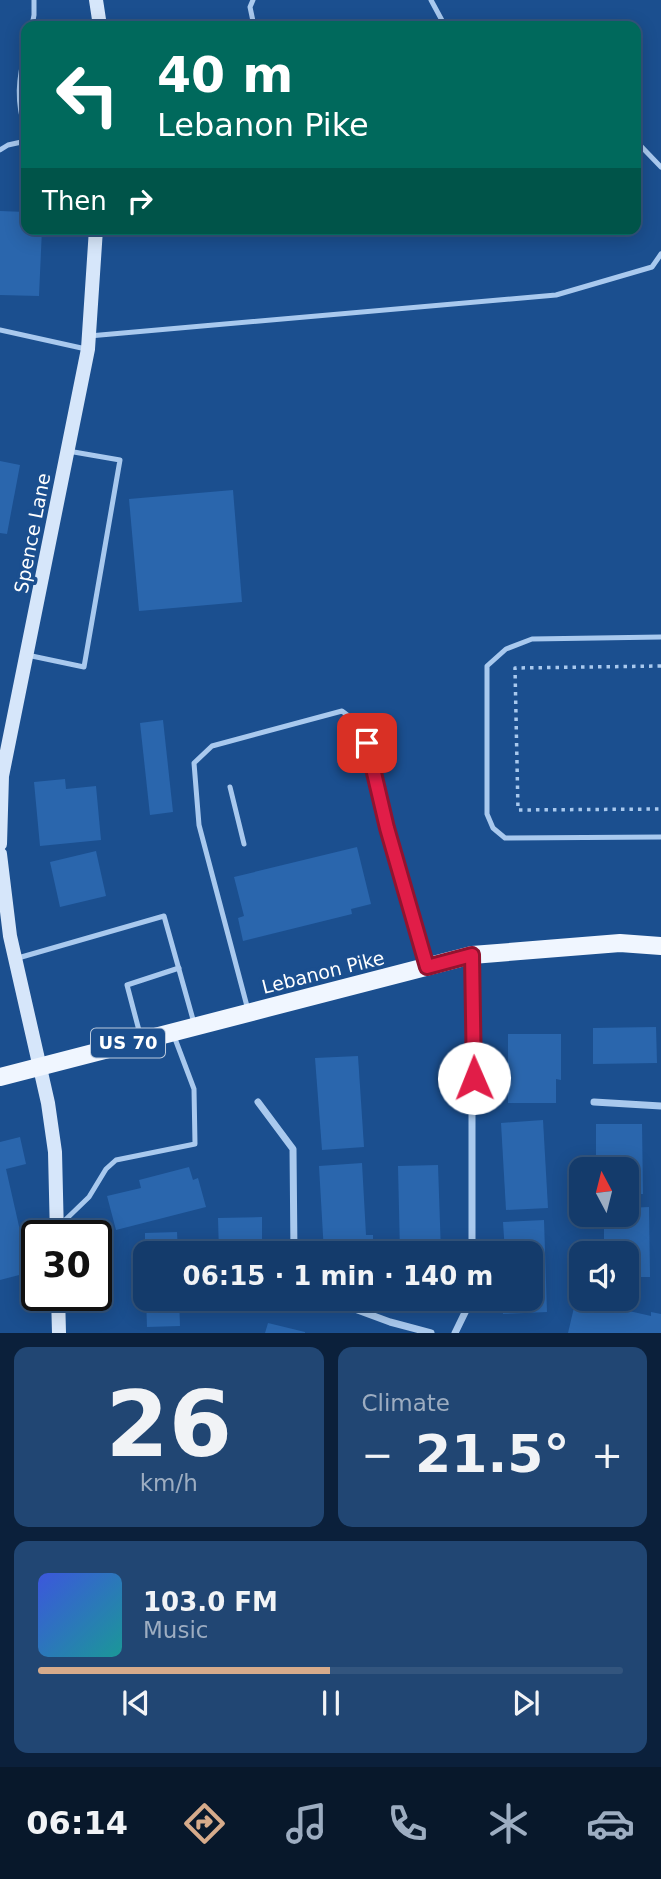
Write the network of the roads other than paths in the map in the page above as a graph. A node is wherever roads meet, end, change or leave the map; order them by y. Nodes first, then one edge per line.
1 (34, 0) edge
2 (96, 0) edge
3 (253, 0) edge
4 (430, 0) edge
5 (33, 21) edge
6 (99, 21) edge
7 (253, 21) edge
8 (442, 21) edge
9 (21, 68) edge
10 (21, 118) edge
11 (21, 142) edge
12 (641, 146) edge
13 (0, 150) edge
14 (661, 166) edge
15 (96, 235) edge
16 (661, 254) edge
17 (0, 330) edge
18 (88, 342) junction
19 (68, 451) junction
20 (661, 637) edge
21 (27, 655) junction
22 (230, 787) dead end
23 (661, 837) edge
24 (0, 844) edge
25 (244, 845) dead end
26 (0, 854) edge
27 (661, 946) edge
28 (472, 955) junction
29 (15, 959) junction
30 (427, 967) junction
31 (179, 968) junction
32 (248, 1012) junction
33 (195, 1026) junction
34 (172, 1032) junction
35 (142, 1040) junction
36 (40, 1066) junction
37 (0, 1077) edge
38 (258, 1102) dead end
39 (594, 1102) dead end
40 (661, 1106) edge
41 (57, 1220) edge
42 (68, 1220) edge
43 (294, 1241) edge
44 (472, 1241) edge
45 (58, 1311) edge
46 (360, 1311) edge
47 (466, 1311) edge
48 (59, 1333) edge
49 (431, 1333) edge
50 (455, 1333) edge

1 - 5 lane
2 - 6 main road
3 - 7 lane
4 - 8 lane
9 - 10 lane
11 - 13 lane
12 - 14 lane
15 - 18 main road, Spence Lane
16 - 18 lane
17 - 18 lane
18 - 19 main road, Spence Lane
19 - 21 main road, Spence Lane
19 - 21 lane
20 - 23 lane
21 - 24 main road, Spence Lane
22 - 25 lane
26 - 29 main road
27 - 28 main road, Lebanon Pike / US 70
28 - 30 main road, Lebanon Pike / US 70
28 - 44 street
29 - 31 lane
29 - 36 main road
30 - 32 main road, Lebanon Pike / US 70
30 - 32 lane
31 - 33 lane
31 - 35 lane
32 - 33 main road, Lebanon Pike / US 70
33 - 34 main road, Lebanon Pike / US 70
34 - 35 main road, Lebanon Pike / US 70
34 - 42 lane
35 - 36 main road, Lebanon Pike / US 70
36 - 37 main road, Lebanon Pike / US 70
36 - 41 main road
38 - 43 street
39 - 40 street
45 - 48 main road
46 - 49 street
47 - 50 street

